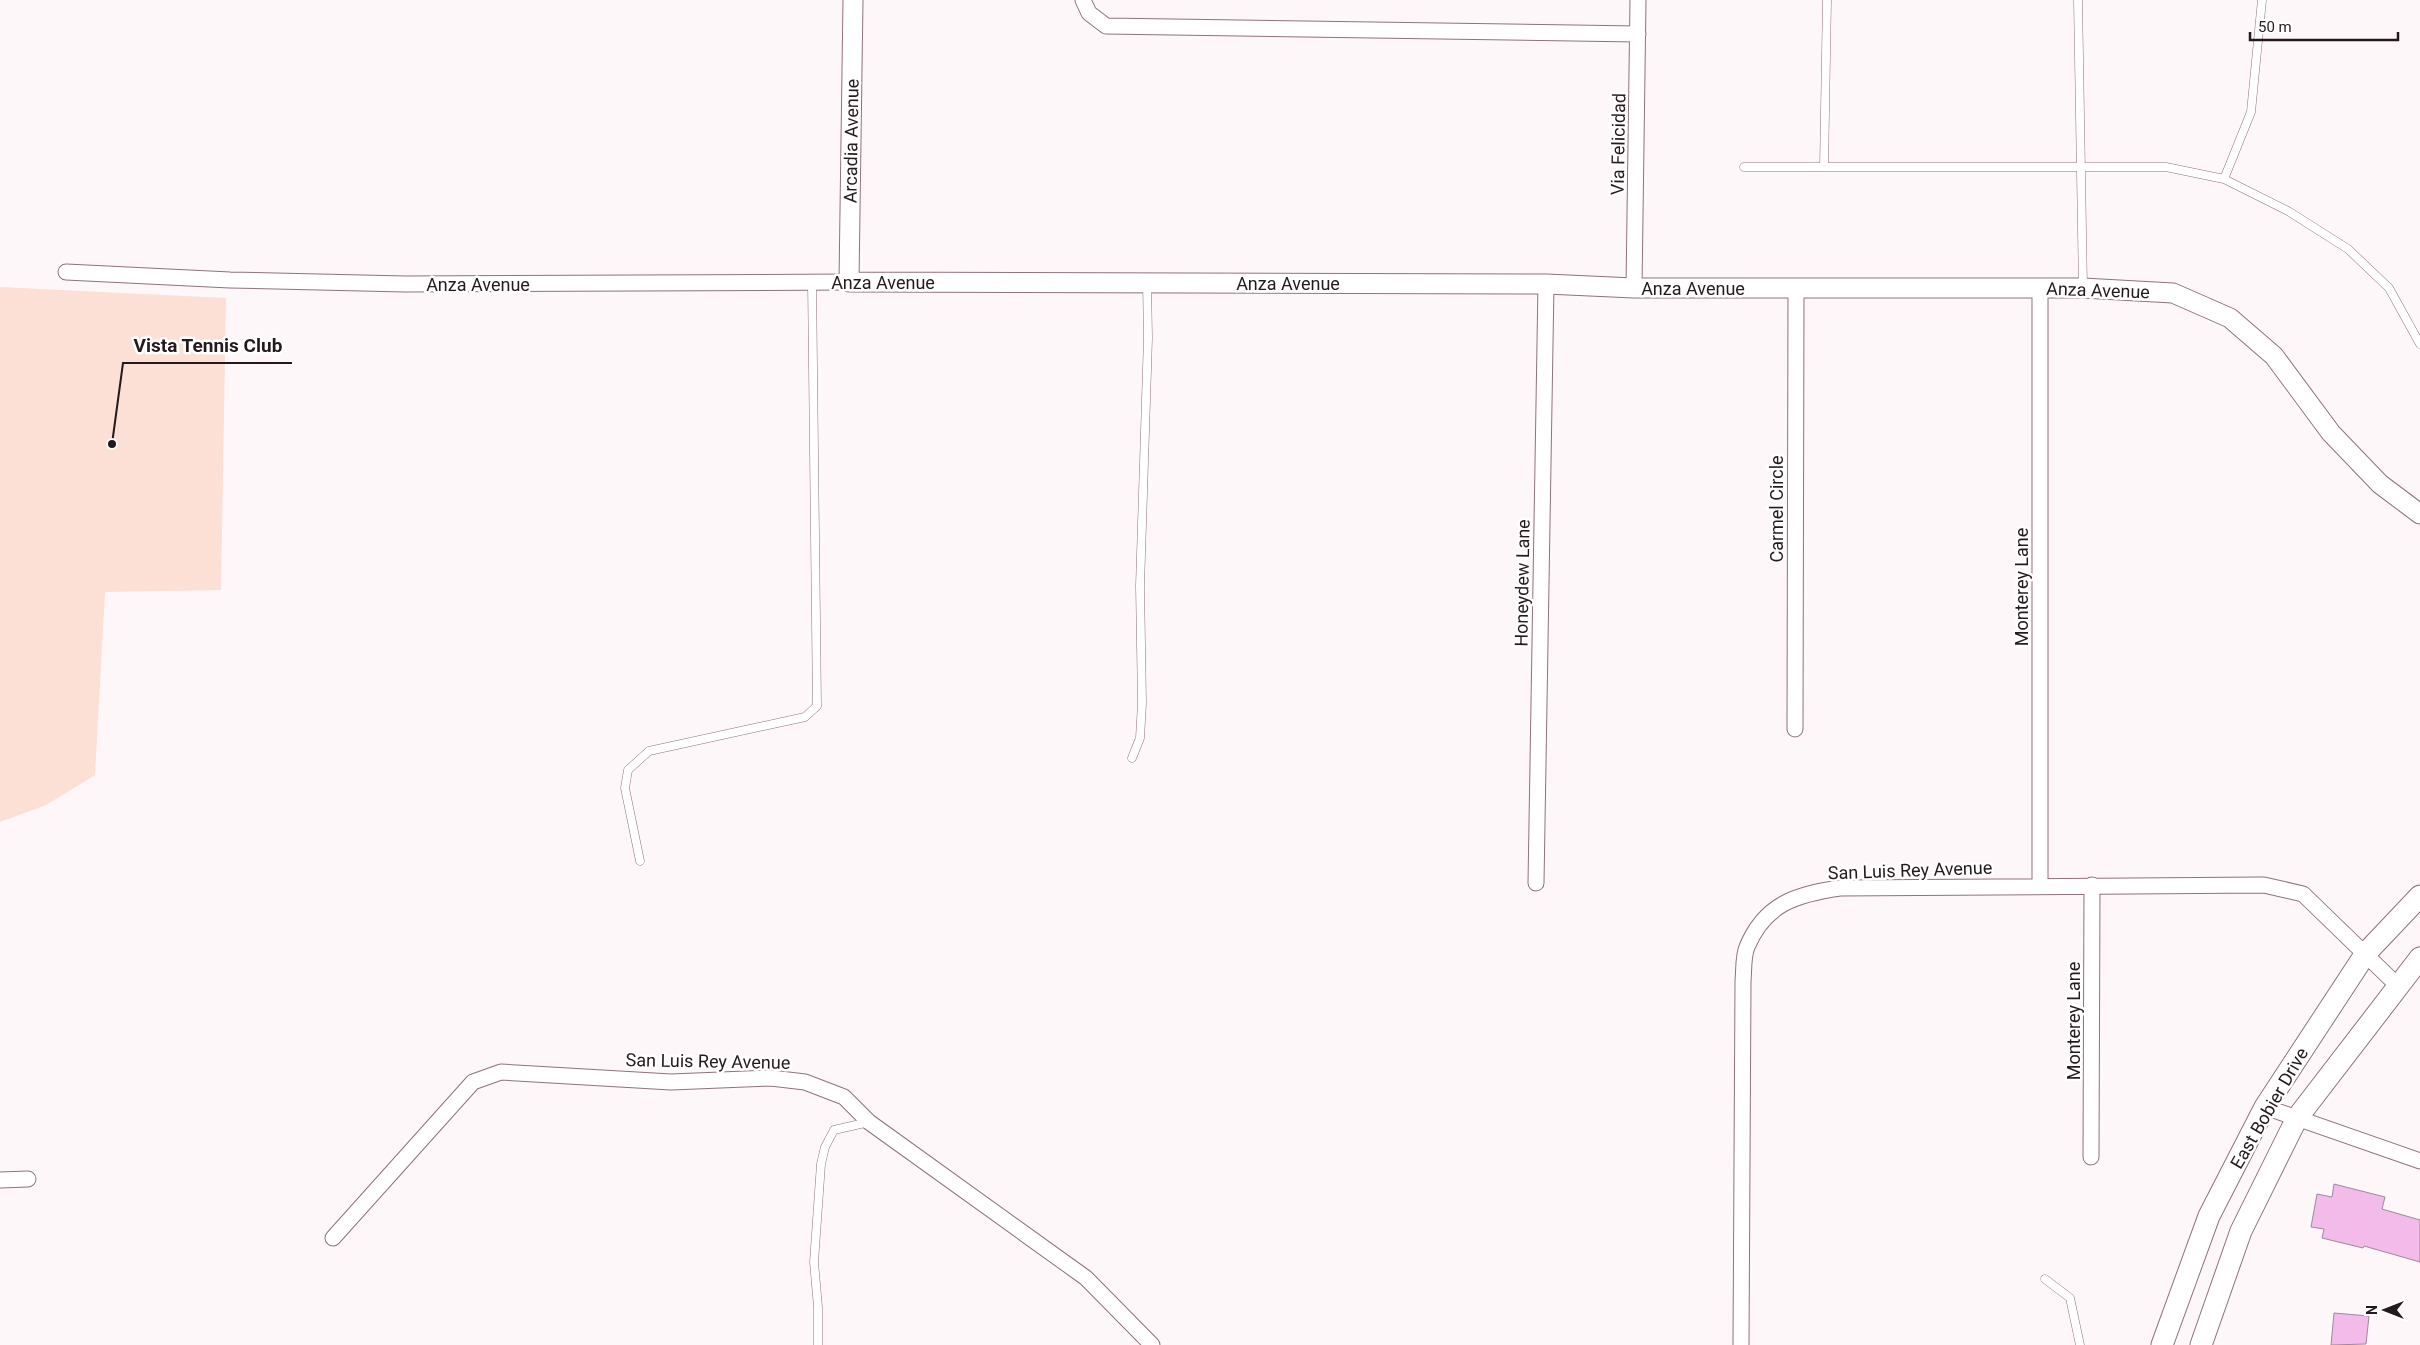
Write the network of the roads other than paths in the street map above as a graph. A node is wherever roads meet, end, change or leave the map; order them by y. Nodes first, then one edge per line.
1 (853, 0) edge
2 (1083, 0) edge
3 (1638, 0) edge
4 (1827, 0) edge
5 (2078, 0) edge
6 (2262, 0) edge
7 (1638, 34) junction
8 (1744, 167) dead end
9 (1824, 167) junction
10 (2080, 167) junction
11 (2224, 179) junction
12 (66, 272) dead end
13 (812, 282) junction
14 (848, 282) junction
15 (1147, 283) junction
16 (1546, 284) junction
17 (1634, 288) junction
18 (1796, 288) junction
19 (2040, 288) junction
20 (2083, 288) junction
21 (2420, 344) edge
22 (2417, 510) edge
23 (1795, 729) dead end
24 (1132, 758) dead end
25 (640, 861) dead end
26 (1536, 883) dead end
27 (2092, 885) junction
28 (2040, 886) junction
29 (2420, 896) edge
30 (2366, 953) junction
31 (2420, 958) edge
32 (2398, 986) junction
33 (2265, 1107) junction
34 (2298, 1118) junction
35 (868, 1122) junction
36 (2090, 1157) dead end
37 (2420, 1161) edge
38 (28, 1179) dead end
39 (0, 1180) edge
40 (333, 1238) dead end
41 (2045, 1279) dead end
42 (818, 1345) edge
43 (1152, 1345) edge
44 (1741, 1345) edge
45 (2080, 1345) edge
46 (2162, 1345) edge
47 (2201, 1345) edge

1 - 14 street, Arcadia Avenue
2 - 7 street
3 - 7 street, Via Felicidad
4 - 9 lane
5 - 10 lane
6 - 11 lane
7 - 17 street, Via Felicidad
8 - 9 lane
9 - 10 lane
10 - 11 lane
10 - 20 lane
11 - 21 lane
12 - 13 street, Anza Avenue
13 - 14 street, Anza Avenue
13 - 25 lane
14 - 15 street, Anza Avenue
15 - 16 street, Anza Avenue
15 - 24 lane
16 - 17 street, Anza Avenue
16 - 26 street, Honeydew Lane
17 - 18 street, Anza Avenue
18 - 19 street, Anza Avenue
18 - 23 street, Carmel Circle
19 - 20 street, Anza Avenue
19 - 28 street, Monterey Lane
20 - 22 street, Anza Avenue
27 - 28 street, San Luis Rey Avenue
27 - 30 street, San Luis Rey Avenue
27 - 36 street, Monterey Lane
28 - 44 street, San Luis Rey Avenue
29 - 30 main road, East Bobier Drive
30 - 32 street, San Luis Rey Avenue
30 - 33 main road, East Bobier Drive
31 - 32 main road, East Bobier Drive
32 - 34 main road, East Bobier Drive
33 - 34 street
33 - 46 main road, East Bobier Drive
34 - 37 street
34 - 47 main road, East Bobier Drive
35 - 40 street, San Luis Rey Avenue
35 - 42 lane
35 - 43 street, San Luis Rey Avenue
38 - 39 street
41 - 45 lane

